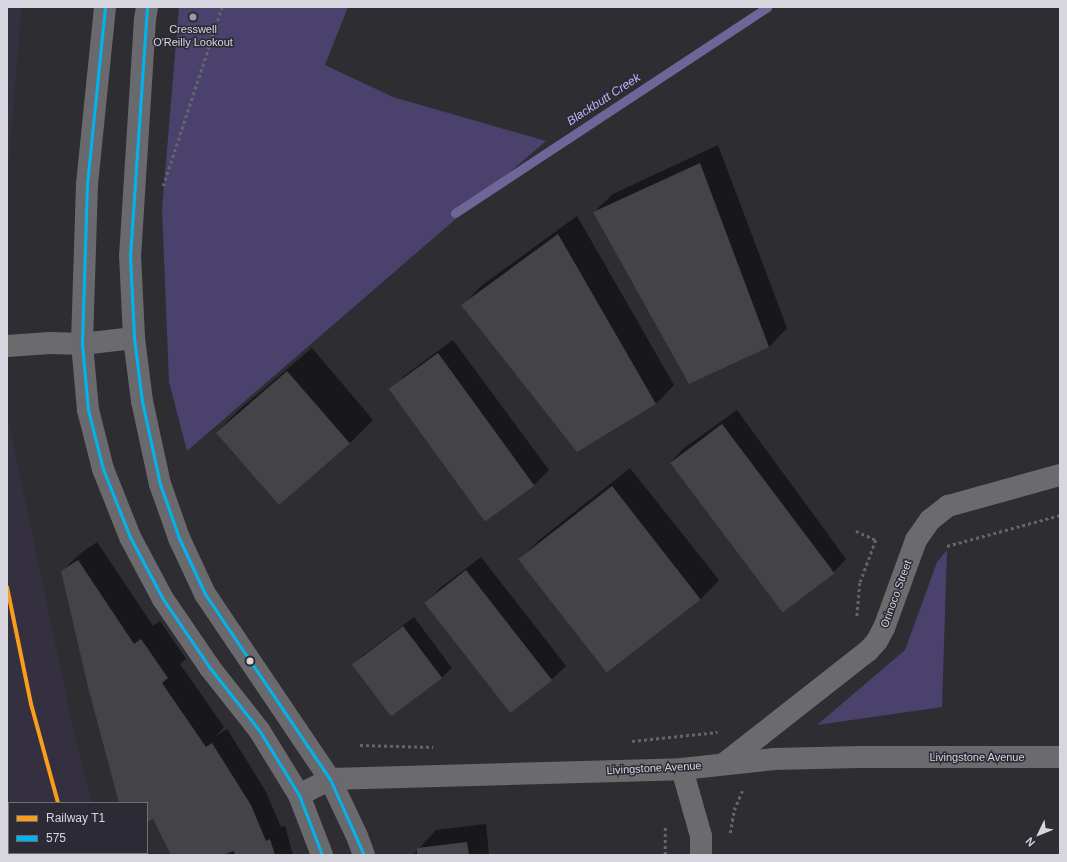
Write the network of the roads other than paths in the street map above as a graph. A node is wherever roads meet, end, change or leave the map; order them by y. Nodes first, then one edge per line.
1 (105, 7) edge
2 (147, 7) edge
3 (134, 338) junction
4 (82, 344) junction
5 (7, 346) edge
6 (1060, 475) edge
7 (1060, 758) edge
8 (725, 763) junction
9 (682, 769) junction
10 (330, 779) junction
11 (299, 795) junction
12 (322, 855) edge
13 (364, 855) edge
14 (701, 855) edge

1 - 4 highway
2 - 3 highway
3 - 4 street
3 - 10 highway
4 - 5 street
4 - 11 highway
6 - 8 street, Orinoco Street
7 - 8 street, Livingstone Avenue
8 - 9 street, Livingstone Avenue
9 - 10 street, Livingstone Avenue
9 - 14 street
10 - 11 street, Livingstone Avenue
10 - 13 highway
11 - 12 highway

